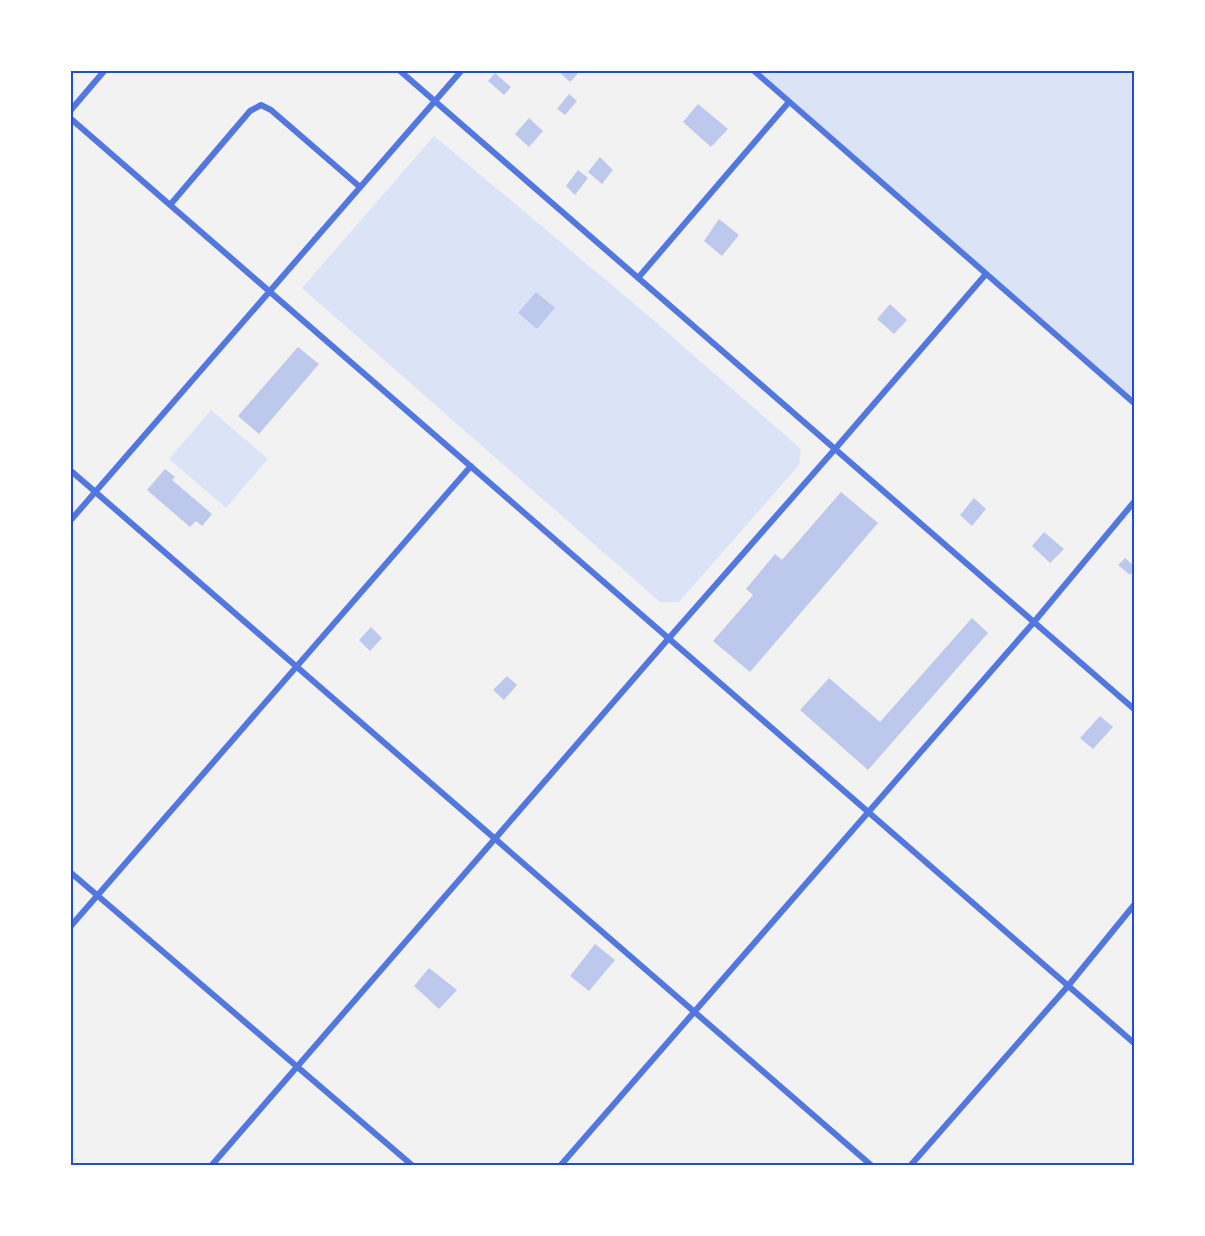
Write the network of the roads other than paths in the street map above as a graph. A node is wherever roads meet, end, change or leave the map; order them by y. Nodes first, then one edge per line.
1 (105, 70) edge
2 (399, 70) edge
3 (462, 70) edge
4 (753, 70) edge
5 (435, 101) junction
6 (789, 102) junction
7 (70, 111) edge
8 (70, 118) edge
9 (360, 187) junction
10 (170, 205) junction
11 (986, 274) junction
12 (638, 278) junction
13 (270, 292) junction
14 (1134, 404) edge
15 (835, 449) junction
16 (471, 466) junction
17 (70, 470) edge
18 (96, 492) junction
19 (1134, 502) edge
20 (70, 521) edge
21 (1034, 622) junction
22 (669, 639) junction
23 (297, 666) junction
24 (1134, 709) edge
25 (868, 812) junction
26 (495, 838) junction
27 (70, 872) edge
28 (98, 895) junction
29 (1134, 905) edge
30 (70, 927) edge
31 (1068, 986) junction
32 (694, 1011) junction
33 (1134, 1043) edge
34 (297, 1067) junction
35 (212, 1166) edge
36 (413, 1166) edge
37 (560, 1166) edge
38 (872, 1166) edge
39 (910, 1166) edge

1 - 7 street
2 - 5 street
3 - 5 street
4 - 6 street
5 - 9 street
5 - 12 street
6 - 11 street
6 - 12 street
8 - 10 street
9 - 10 street
9 - 13 street
10 - 13 street
11 - 14 street
11 - 15 street
12 - 15 street
13 - 16 street
13 - 18 street
15 - 21 street
15 - 22 street
16 - 22 street
16 - 23 street
17 - 18 street
18 - 20 street
18 - 23 street
19 - 21 street
21 - 24 street
21 - 25 street
22 - 25 street
22 - 26 street
23 - 26 street
23 - 28 street
25 - 31 street
25 - 32 street
26 - 32 street
26 - 34 street
27 - 28 street
28 - 30 street
28 - 34 street
29 - 31 street
31 - 33 street
31 - 39 street
32 - 37 street
32 - 38 street
34 - 35 street
34 - 36 street

